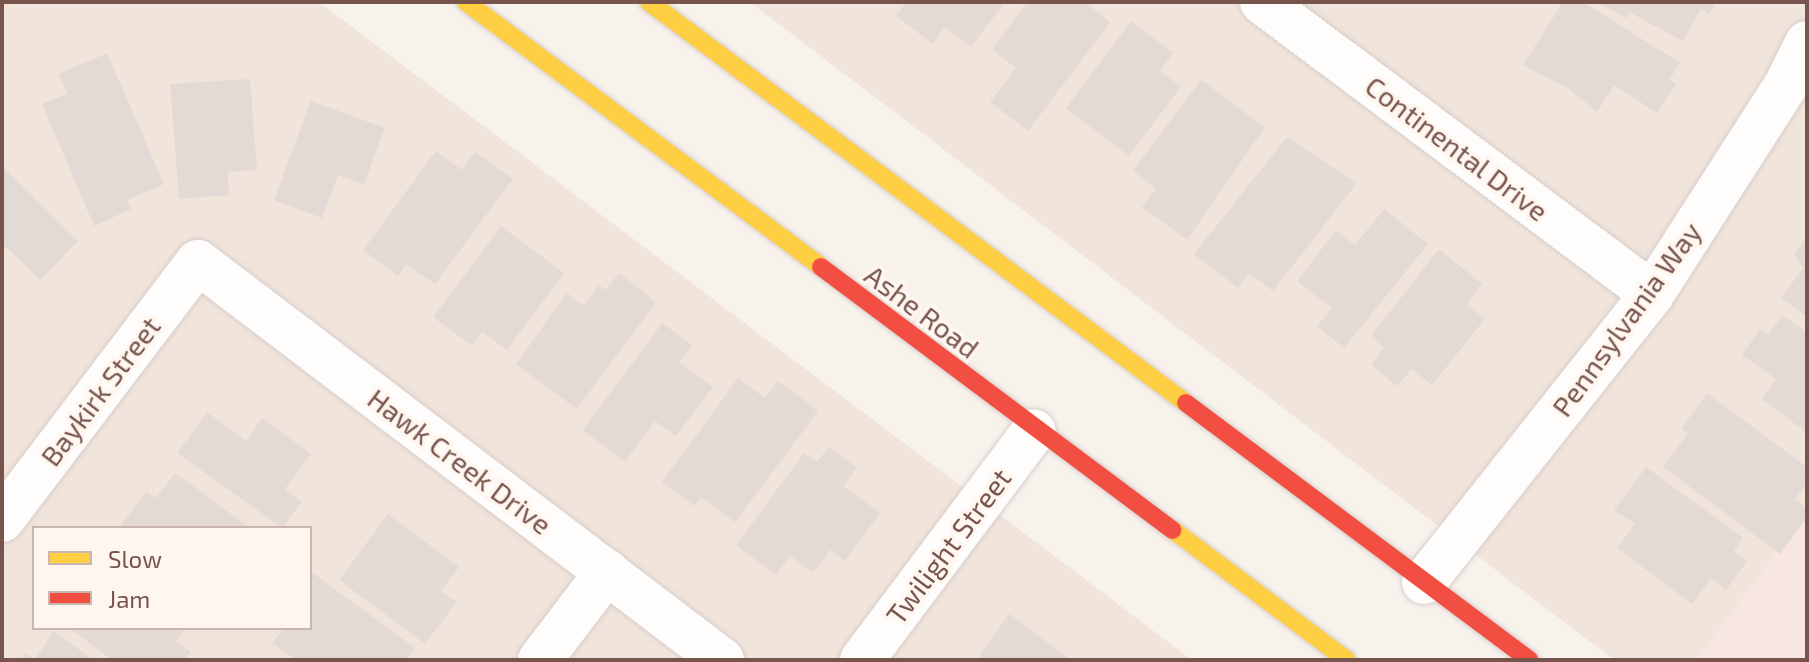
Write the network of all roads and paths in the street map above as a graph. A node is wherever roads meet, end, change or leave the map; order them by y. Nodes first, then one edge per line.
1 (466, 2) edge
2 (649, 2) edge
3 (1262, 2) edge
4 (1807, 43) edge
5 (198, 262) joint
6 (1652, 294) junction
7 (1034, 431) junction
8 (2, 520) edge
9 (607, 572) junction
10 (1424, 582) junction
11 (540, 660) edge
12 (722, 660) edge
13 (862, 660) edge
14 (1347, 660) edge
15 (1529, 660) edge

1 - 7 street, Ashe Road
2 - 10 street
3 - 6 street, Continental Drive
4 - 6 street, Pennsylvania Way
5 - 8 street, Baykirk Street
5 - 9 street, Hawk Creek Drive
6 - 10 street, Pennsylvania Way
7 - 13 street, Twilight Street
7 - 14 street, Ashe Road
9 - 11 street
9 - 12 street, Hawk Creek Drive
10 - 15 street

